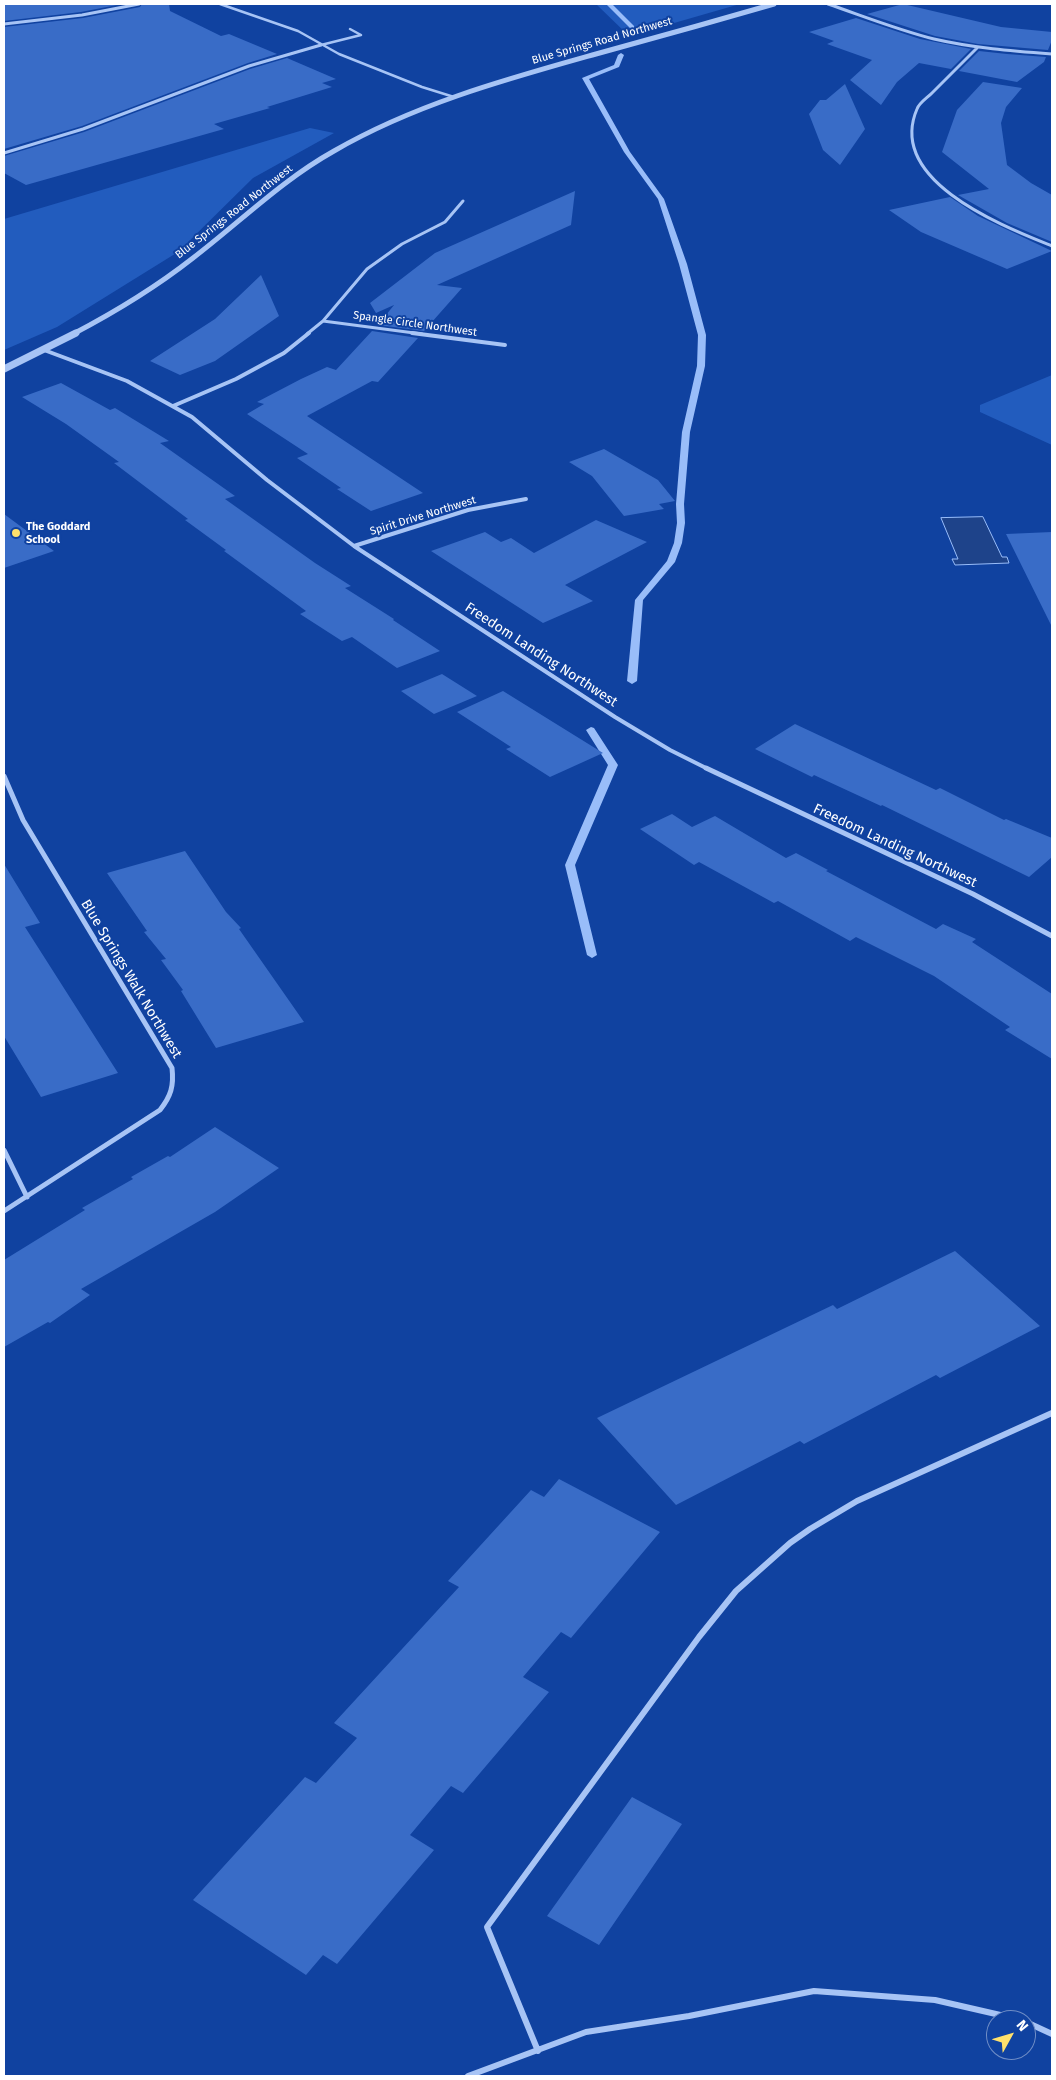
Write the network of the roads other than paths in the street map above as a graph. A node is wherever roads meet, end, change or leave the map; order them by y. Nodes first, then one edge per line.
1 (139, 4) edge
2 (220, 4) edge
3 (774, 4) edge
4 (828, 4) edge
5 (4, 24) edge
6 (350, 29) dead end
7 (321, 44) junction
8 (978, 47) junction
9 (1052, 54) edge
10 (454, 97) junction
11 (4, 153) edge
12 (463, 201) dead end
13 (1052, 246) edge
14 (323, 320) junction
15 (505, 345) dead end
16 (44, 350) junction
17 (4, 369) edge
18 (173, 406) junction
19 (526, 499) dead end
20 (354, 546) junction
21 (4, 776) edge
22 (1052, 936) edge
23 (4, 1150) edge
24 (27, 1197) junction
25 (4, 1211) edge
26 (1052, 1413) edge
27 (986, 2012) edge
28 (1036, 2027) edge
29 (1052, 2034) edge
30 (538, 2050) junction
31 (468, 2076) edge

1 - 5 street
2 - 7 lane
3 - 10 street, Blue Springs Road Northwest
4 - 8 street
6 - 7 lane
7 - 10 lane
7 - 11 street
8 - 9 street
8 - 13 street
10 - 16 street, Blue Springs Road Northwest
12 - 14 street
14 - 15 street, Spangle Circle Northwest
14 - 18 street
16 - 17 street, Blue Springs Road Northwest
16 - 18 street, Freedom Landing Northwest
18 - 20 street, Freedom Landing Northwest
19 - 20 street, Spirit Drive Northwest
20 - 22 street, Freedom Landing Northwest
21 - 24 street, Blue Springs Walk Northwest
23 - 24 street
24 - 25 street, Blue Springs Walk Northwest
26 - 30 street
27 - 30 street
28 - 29 street
30 - 31 street

